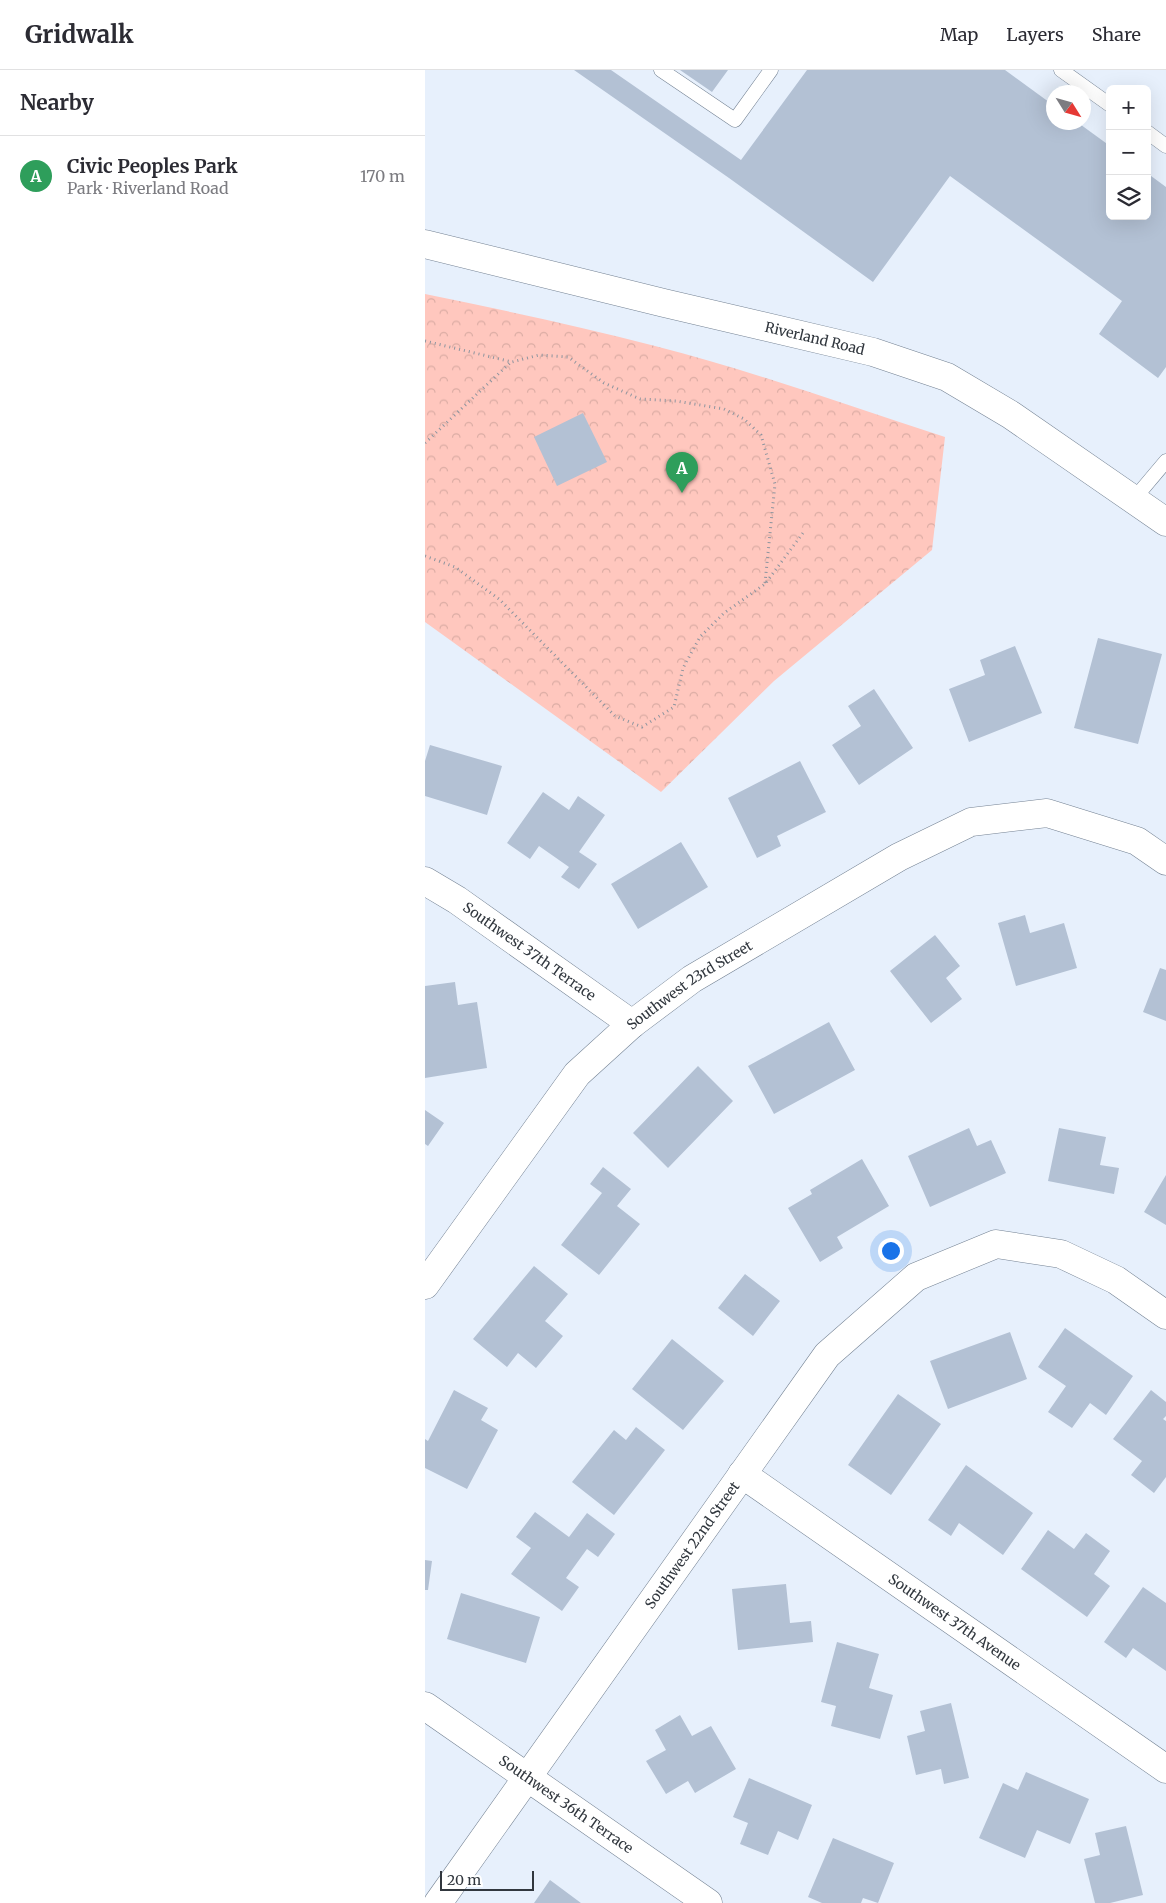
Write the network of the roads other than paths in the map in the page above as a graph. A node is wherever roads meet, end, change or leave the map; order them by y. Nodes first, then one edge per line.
1 (661, 70) edge
2 (771, 70) edge
3 (1061, 70) edge
4 (1106, 102) edge
5 (1151, 135) edge
6 (1166, 146) edge
7 (425, 244) edge
8 (1166, 461) edge
9 (1134, 499) junction
10 (1166, 522) edge
11 (1166, 861) edge
12 (425, 881) edge
13 (632, 1024) junction
14 (425, 1285) edge
15 (1166, 1315) edge
16 (742, 1474) junction
17 (425, 1706) edge
18 (1166, 1769) edge
19 (527, 1776) junction
20 (438, 1903) edge
21 (708, 1903) edge

1 - 2 lane
3 - 4 lane
5 - 6 lane
7 - 9 street, Riverland Road
8 - 9 lane
9 - 10 street, Riverland Road
11 - 13 street, Southwest 23rd Street
12 - 13 street, Southwest 37th Terrace
13 - 14 street, Southwest 23rd Street
15 - 16 street, Southwest 22nd Street
16 - 18 street, Southwest 37th Avenue
16 - 19 street, Southwest 22nd Street
17 - 19 street, Southwest 36th Terrace
19 - 20 street, Southwest 22nd Street
19 - 21 street, Southwest 36th Terrace

